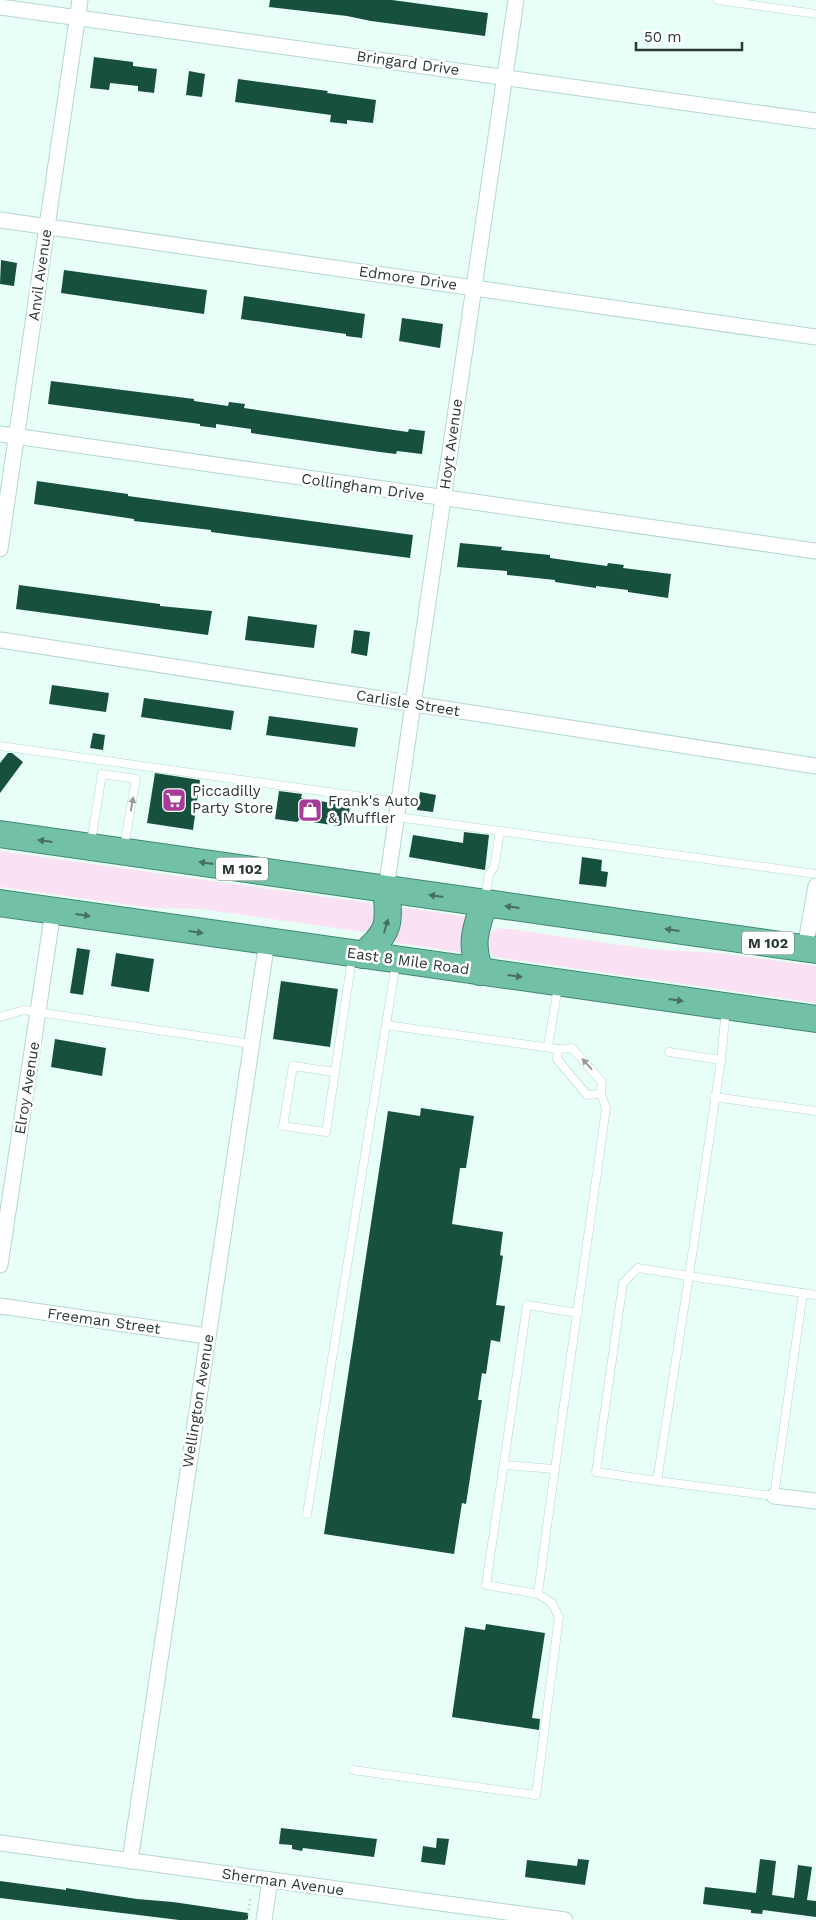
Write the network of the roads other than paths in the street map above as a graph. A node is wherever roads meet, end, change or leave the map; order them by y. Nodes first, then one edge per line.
1 (80, 0) edge
2 (516, 0) edge
3 (718, 0) edge
4 (0, 7) edge
5 (816, 14) edge
6 (78, 18) junction
7 (504, 77) junction
8 (816, 121) edge
9 (0, 220) edge
10 (47, 226) junction
11 (474, 288) junction
12 (816, 337) edge
13 (0, 434) edge
14 (16, 437) junction
15 (443, 498) junction
16 (0, 549) edge
17 (816, 551) edge
18 (0, 640) edge
19 (414, 703) junction
20 (0, 746) edge
21 (816, 766) edge
22 (398, 810) junction
23 (500, 831) junction
24 (0, 834) edge
25 (90, 847) junction
26 (124, 852) junction
27 (816, 874) edge
28 (816, 886) edge
29 (386, 889) junction
30 (0, 903) edge
31 (484, 903) junction
32 (53, 911) junction
33 (267, 941) junction
34 (810, 949) edge
35 (358, 954) junction
36 (396, 960) junction
37 (480, 972) junction
38 (558, 982) junction
39 (727, 1007) junction
40 (38, 1012) junction
41 (0, 1017) edge
42 (816, 1019) edge
43 (386, 1025) junction
44 (252, 1044) junction
45 (548, 1046) junction
46 (558, 1049) junction
47 (669, 1052) dead end
48 (721, 1060) junction
49 (335, 1072) junction
50 (602, 1094) junction
51 (714, 1097) junction
52 (816, 1111) edge
53 (0, 1265) edge
54 (689, 1276) junction
55 (803, 1294) junction
56 (816, 1295) edge
57 (0, 1306) edge
58 (578, 1313) junction
59 (207, 1336) junction
60 (504, 1465) junction
61 (554, 1470) junction
62 (658, 1481) junction
63 (774, 1496) junction
64 (816, 1501) edge
65 (307, 1514) dead end
66 (538, 1594) junction
67 (353, 1770) dead end
68 (0, 1843) edge
69 (130, 1861) junction
70 (270, 1880) junction
71 (264, 1920) edge
72 (565, 1920) edge

1 - 6 street, Anvil Avenue
2 - 7 street, Hoyt Avenue
3 - 5 lane
4 - 6 street, Bringard Drive
6 - 7 street, Bringard Drive
6 - 10 street, Anvil Avenue
7 - 8 street, Bringard Drive
7 - 11 street, Hoyt Avenue
9 - 10 street, Edmore Drive
10 - 11 street, Edmore Drive
10 - 14 street, Anvil Avenue
11 - 12 street, Edmore Drive
11 - 15 street, Hoyt Avenue
13 - 14 street, Collingham Drive
14 - 15 street, Collingham Drive
14 - 16 street, Anvil Avenue
15 - 17 street, Collingham Drive
15 - 19 street, Hoyt Avenue
18 - 19 street, Carlisle Street
19 - 21 street, Carlisle Street
19 - 22 street, Hoyt Avenue
20 - 22 lane
22 - 23 lane
22 - 29 street, Hoyt Avenue
23 - 27 lane
23 - 31 lane
25 -> 24 highway, M 102
25 - 26 highway, M 102
26 -> 25 lane
29 -> 26 highway, M 102
28 - 34 street
31 -> 29 highway, M 102
35 -> 29 highway
30 - 32 highway, East 8 Mile Road
34 -> 31 highway, M 102
31 - 37 highway
32 -> 33 highway, East 8 Mile Road
32 - 40 street, Elroy Avenue
33 - 35 highway, East 8 Mile Road
33 - 44 street, Wellington Avenue
35 - 36 highway, East 8 Mile Road
35 - 49 lane
36 - 37 highway, East 8 Mile Road
36 - 43 lane
37 -> 38 highway, East 8 Mile Road
38 -> 39 highway, East 8 Mile Road
38 - 45 lane
39 - 42 highway, East 8 Mile Road
39 - 48 lane
40 - 41 lane
40 - 44 lane
40 - 53 street, Elroy Avenue
43 - 45 lane
43 - 65 lane
44 - 59 street, Wellington Avenue
45 - 46 lane
50 -> 46 lane
46 - 50 lane
47 - 48 lane
48 - 51 lane
49 - 49 lane
50 - 58 lane
51 - 52 lane
51 - 54 lane
54 - 55 lane
54 - 62 lane
54 - 62 lane
55 - 56 lane
55 - 63 lane
57 - 59 street, Freeman Street
58 - 60 lane
58 - 61 lane
59 - 69 street, Wellington Avenue
60 - 61 lane
60 - 66 lane
61 - 66 lane
62 - 63 lane
63 - 64 street
66 - 67 lane
68 - 69 street, Sherman Avenue
69 - 70 street, Sherman Avenue
70 - 71 street
70 - 72 street, Sherman Avenue

